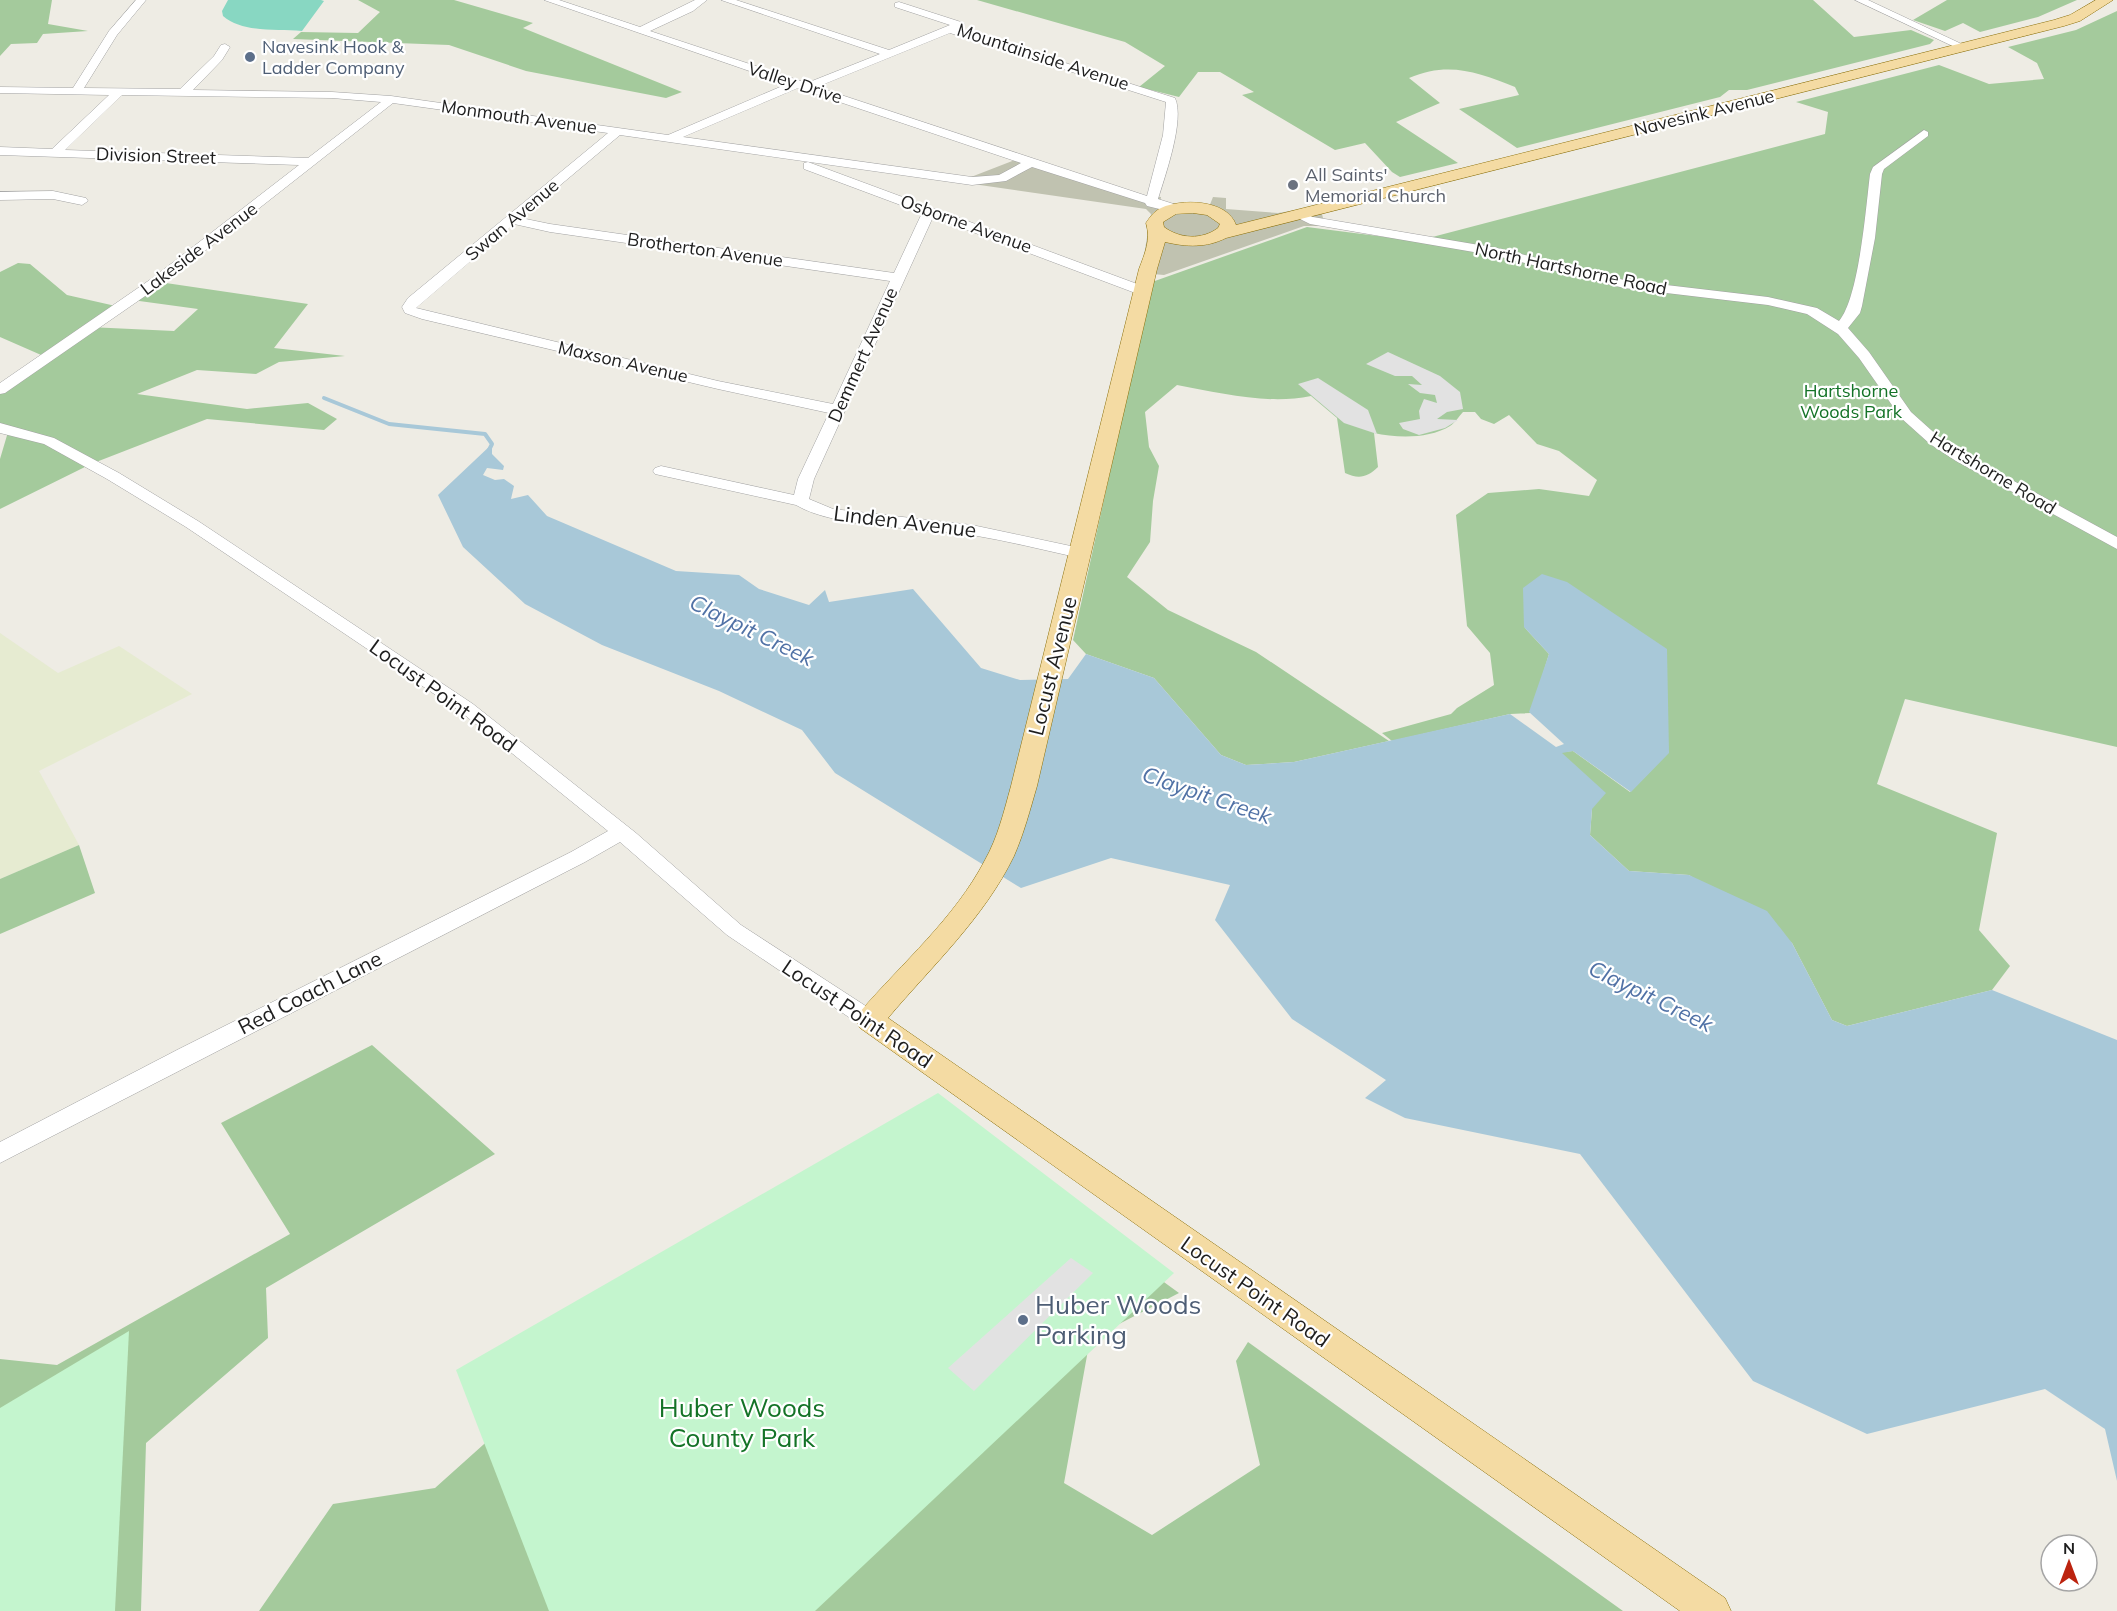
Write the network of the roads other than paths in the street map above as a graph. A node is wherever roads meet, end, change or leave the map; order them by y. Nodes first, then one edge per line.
1 (141, 0) edge
2 (549, 0) edge
3 (702, 0) edge
4 (726, 0) edge
5 (1860, 0) edge
6 (2106, 0) edge
7 (899, 5) dead end
8 (949, 29) junction
9 (640, 31) junction
10 (225, 47) dead end
11 (1963, 47) junction
12 (888, 53) junction
13 (802, 85) junction
14 (0, 90) edge
15 (77, 90) junction
16 (120, 91) junction
17 (184, 92) junction
18 (391, 99) junction
19 (618, 132) junction
20 (1924, 134) dead end
21 (670, 138) junction
22 (0, 151) edge
23 (55, 153) junction
24 (790, 155) junction
25 (312, 162) junction
26 (1036, 165) junction
27 (0, 196) edge
28 (82, 201) dead end
29 (929, 211) junction
30 (1298, 215) junction
31 (1156, 216) junction
32 (513, 220) junction
33 (1224, 228) junction
34 (1196, 241) junction
35 (1148, 269) junction
36 (897, 278) junction
37 (1143, 291) junction
38 (410, 310) joint
39 (1840, 328) junction
40 (0, 390) edge
41 (838, 410) junction
42 (0, 428) edge
43 (662, 471) dead end
44 (801, 501) junction
45 (2117, 544) edge
46 (1080, 553) junction
47 (620, 833) junction
48 (870, 1020) junction
49 (0, 1153) edge
50 (1712, 1611) edge

1 - 15 street
2 - 9 street, Valley Drive
3 - 9 street
4 - 12 street
5 - 11 street
6 - 11 main road, Navesink Avenue
7 - 8 street, Mountainside Avenue
8 - 12 street
8 - 31 street, Mountainside Avenue
9 - 13 street, Valley Drive
10 - 17 street
11 - 30 main road, Navesink Avenue
12 - 13 street
13 - 21 street
13 - 26 street, Valley Drive
14 - 15 street, Monmouth Avenue
15 - 16 street, Monmouth Avenue
16 - 17 street, Monmouth Avenue
16 - 23 street
17 - 18 street, Monmouth Avenue
18 - 19 street, Monmouth Avenue
18 - 25 street, Lakeside Avenue
19 - 21 street, Monmouth Avenue
19 - 32 street, Swan Avenue
20 - 39 street
21 - 24 street, Monmouth Avenue
22 - 23 street, Division Street
23 - 25 street, Division Street
24 - 26 street, Monmouth Avenue
24 - 29 street, Osborne Avenue
25 - 40 street, Lakeside Avenue
26 - 31 street, Valley Drive
27 - 28 street
29 - 36 street, Demmert Avenue
29 - 37 street, Osborne Avenue
30 - 33 main road, Navesink Avenue
30 - 39 street, North Hartshorne Road
31 - 33 main road
31 - 34 main road
31 - 35 main road, Locust Avenue
32 - 36 street, Brotherton Avenue
32 - 38 street, Swan Avenue
33 - 34 main road, Navesink Avenue
34 - 35 main road
35 - 37 main road, Locust Avenue
36 - 41 street, Demmert Avenue
37 - 46 main road, Locust Avenue
38 - 41 street, Maxson Avenue
39 - 45 street, Hartshorne Road
41 - 44 street, Demmert Avenue
42 - 47 street, Locust Point Road
43 - 44 street, Linden Avenue
44 - 46 street, Linden Avenue
46 - 48 main road, Locust Avenue
47 - 48 street, Locust Point Road
47 - 49 street, Red Coach Lane
48 - 50 main road, Locust Point Road

